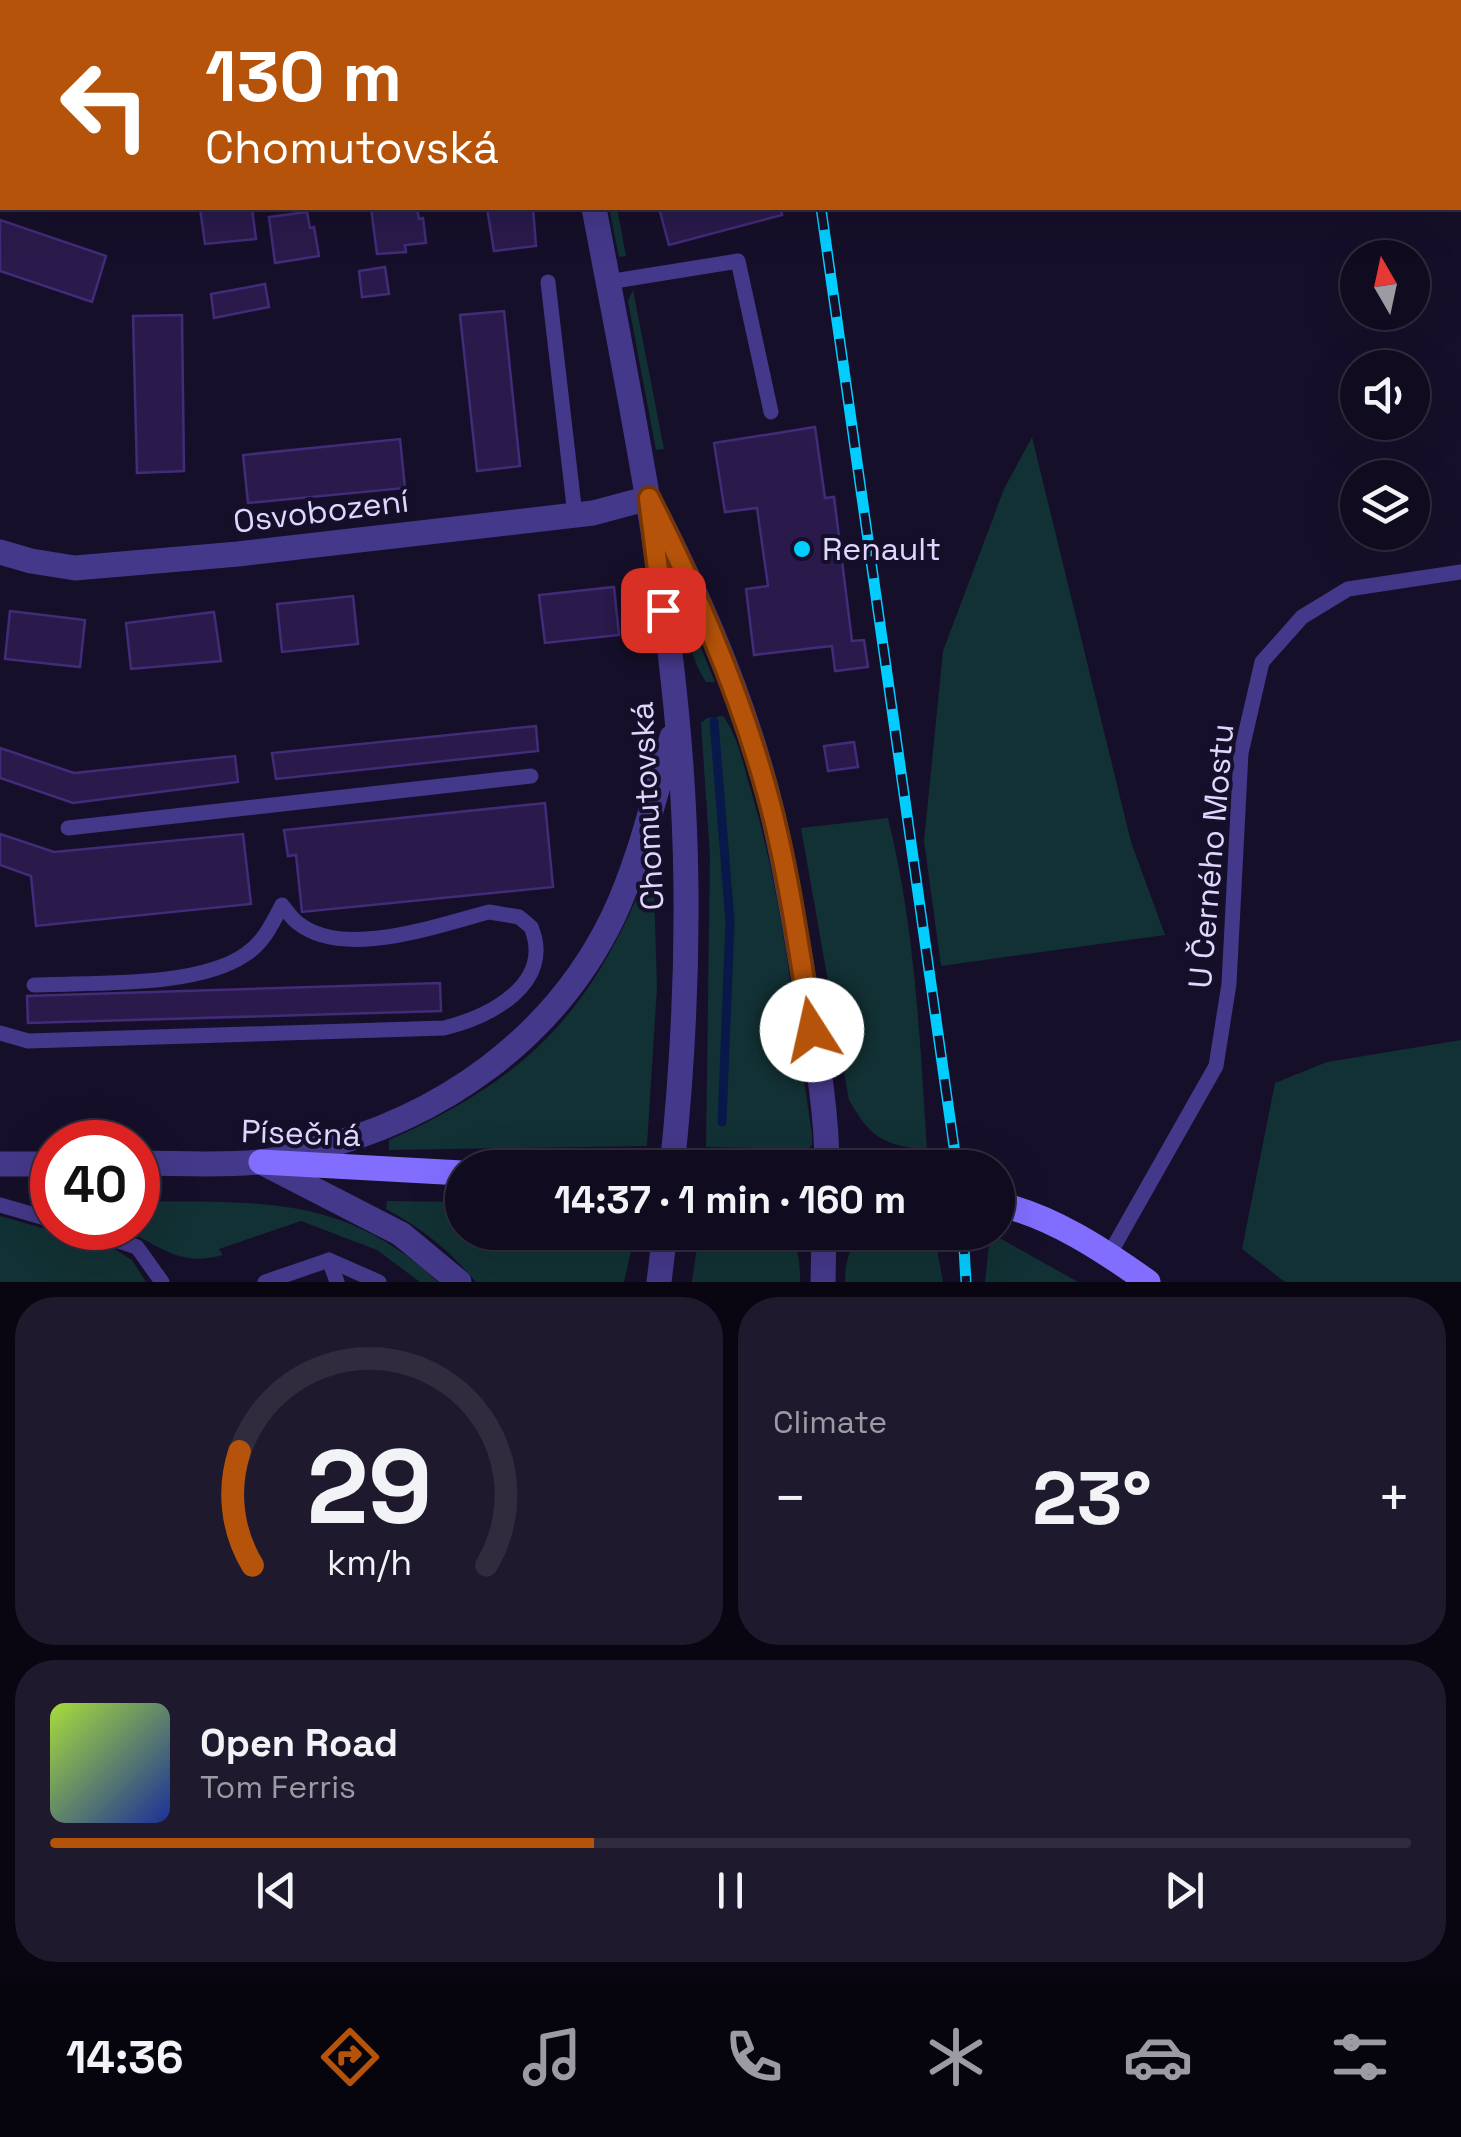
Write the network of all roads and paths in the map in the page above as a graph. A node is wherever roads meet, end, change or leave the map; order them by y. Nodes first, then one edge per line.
1 (594, 210) edge
2 (548, 282) dead end
3 (608, 282) junction
4 (771, 412) dead end
5 (649, 498) junction
6 (584, 514) junction
7 (0, 552) edge
8 (1461, 572) edge
9 (677, 721) junction
10 (532, 776) dead end
11 (68, 828) dead end
12 (34, 985) dead end
13 (0, 1033) edge
14 (674, 1150) edge
15 (826, 1150) edge
16 (262, 1162) junction
17 (160, 1163) edge
18 (0, 1164) edge
19 (30, 1164) edge
20 (445, 1172) edge
21 (0, 1204) edge
22 (1015, 1209) edge
23 (30, 1213) edge
24 (139, 1250) edge
25 (663, 1250) edge
26 (824, 1250) edge
27 (1109, 1255) junction
28 (329, 1260) junction
29 (162, 1282) edge
30 (265, 1282) edge
31 (337, 1282) edge
32 (379, 1282) edge
33 (459, 1282) edge
34 (659, 1282) edge
35 (823, 1282) edge
36 (1148, 1282) edge

1 - 3 street, Chomutovská
2 - 6 lane
3 - 4 lane
3 - 5 street, Chomutovská
5 - 6 street, Osvobození
5 - 9 street, Chomutovská
5 - 15 street
6 - 7 street, Osvobození
8 - 27 lane, U Černého Mostu
9 - 14 street, Chomutovská
9 - 16 street
10 - 11 lane
12 - 13 lane
16 - 17 street, Písečná
16 - 20 main road, Písečná
16 - 33 street
18 - 19 street
21 - 23 lane
22 - 27 main road
24 - 29 lane
25 - 34 street
26 - 35 street
27 - 36 main road
28 - 30 lane
28 - 31 lane
28 - 32 lane

